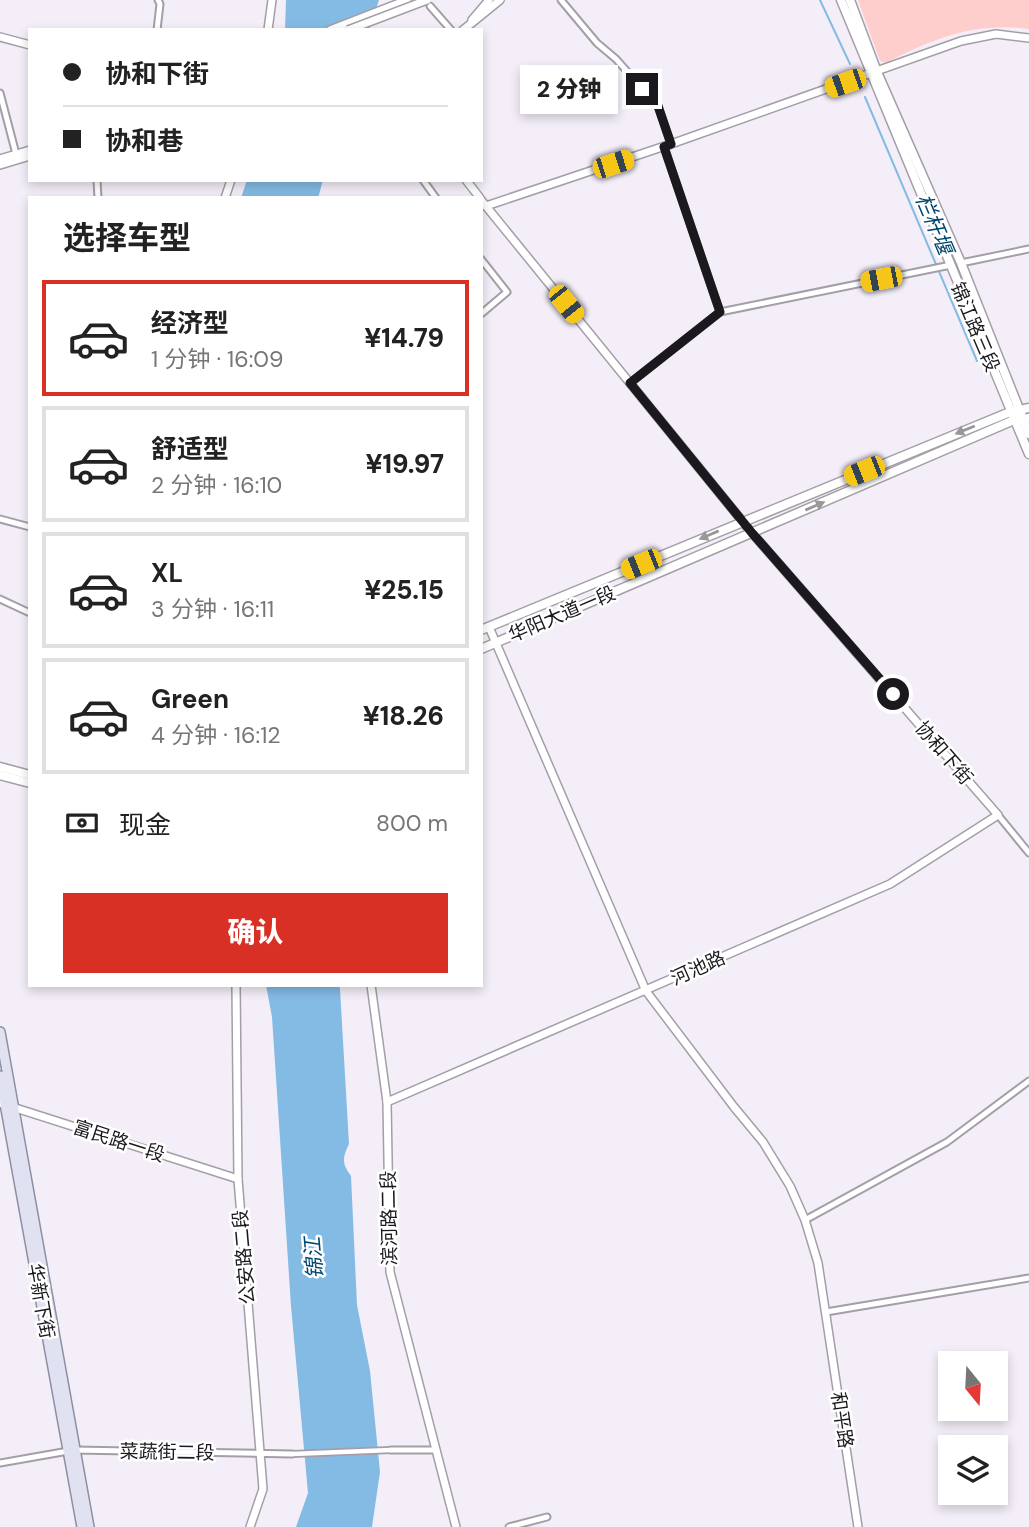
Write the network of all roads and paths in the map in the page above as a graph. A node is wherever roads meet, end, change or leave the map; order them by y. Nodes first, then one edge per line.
1 (158, 0) edge
2 (272, 0) edge
3 (407, 0) edge
4 (489, 0) edge
5 (500, 0) edge
6 (561, 0) edge
7 (841, 0) edge
8 (850, 0) edge
9 (428, 3) edge
10 (158, 28) edge
11 (268, 28) edge
12 (335, 28) edge
13 (354, 28) edge
14 (449, 28) edge
15 (465, 28) edge
16 (0, 37) edge
17 (1029, 38) edge
18 (28, 44) edge
19 (874, 73) junction
20 (0, 93) edge
21 (667, 146) junction
22 (28, 151) edge
23 (16, 154) junction
24 (28, 157) edge
25 (0, 159) edge
26 (0, 165) edge
27 (483, 203) edge
28 (483, 204) edge
29 (1029, 249) edge
30 (483, 262) edge
31 (961, 262) junction
32 (941, 267) junction
33 (483, 312) edge
34 (720, 312) junction
35 (630, 383) junction
36 (1029, 408) edge
37 (1014, 411) junction
38 (1022, 419) edge
39 (1029, 434) edge
40 (1029, 454) edge
41 (0, 519) edge
42 (743, 521) junction
43 (28, 526) edge
44 (752, 533) junction
45 (0, 599) edge
46 (28, 612) edge
47 (485, 629) edge
48 (496, 642) junction
49 (483, 648) edge
50 (0, 767) edge
51 (28, 774) edge
52 (0, 775) edge
53 (28, 782) edge
54 (998, 815) junction
55 (1029, 853) edge
56 (236, 987) edge
57 (371, 987) edge
58 (646, 991) junction
59 (0, 1032) edge
60 (0, 1076) edge
61 (1029, 1080) edge
62 (387, 1102) junction
63 (6, 1105) edge
64 (238, 1179) junction
65 (805, 1220) junction
66 (1029, 1278) edge
67 (826, 1312) junction
68 (71, 1450) junction
69 (390, 1450) joint
70 (436, 1450) junction
71 (260, 1454) junction
72 (292, 1454) joint
73 (0, 1463) edge
74 (547, 1517) dead end
75 (82, 1527) edge
76 (89, 1527) edge
77 (250, 1527) edge
78 (456, 1527) edge
79 (509, 1527) edge
80 (858, 1527) edge

1 - 10 street
2 - 11 street
3 - 12 street
4 - 15 street
5 - 15 street
6 - 21 street
7 - 19 main road, 锦江路三段
8 - 19 main road, 锦江路三段
9 - 13 street, bridge
9 - 14 street
16 - 18 street
17 - 19 street
19 - 21 street
19 - 31 main road, 锦江路三段
19 - 32 main road, 锦江路三段
20 - 23 street
21 - 27 street
21 - 34 street
22 - 23 street
23 - 25 street
24 - 26 street
28 - 35 street, 协和下街
29 - 31 street
30 - 33 street
31 - 32 street
31 - 37 main road, 锦江路三段
32 - 34 street
32 - 37 main road, 锦江路三段
34 - 35 street
35 - 42 street, 协和下街
36 - 37 main road, 华阳大道一段
37 - 38 main road, 锦江路三段
37 -> 42 main road, 华阳大道一段
38 - 39 main road
38 - 40 main road
44 -> 38 main road, 华阳大道一段
41 - 43 street
42 - 44 street, 协和下街
42 -> 47 main road, 华阳大道一段
44 - 48 main road, 华阳大道一段
44 - 54 street, 协和下街
45 - 46 street
47 - 48 street, 和平路
48 - 49 main road, 华阳大道一段
48 - 58 street, 和平路
50 - 51 main road
52 - 53 main road
54 - 55 street
54 - 58 street, 河池路
56 - 64 street, 公安路二段
57 - 62 street, 滨河路二段
58 - 62 street, 河池路
58 - 65 street, 和平路
59 - 63 main road
60 - 63 main road
61 - 65 street
62 - 70 street, 滨河路二段
63 - 64 street, 富民路一段
63 - 68 main road
64 - 71 street, 公安路二段
65 - 67 street, 和平路
66 - 67 street
67 - 80 street, 和平路
68 - 71 street, 菜蔬街二段
68 - 73 street, 菜蔬街二段
68 - 75 main road
68 - 76 main road
69 - 70 street
69 - 72 street
70 - 78 street, 滨河路二段
71 - 72 street, 菜蔬街二段
71 - 77 street, 公安路二段
74 - 79 street

